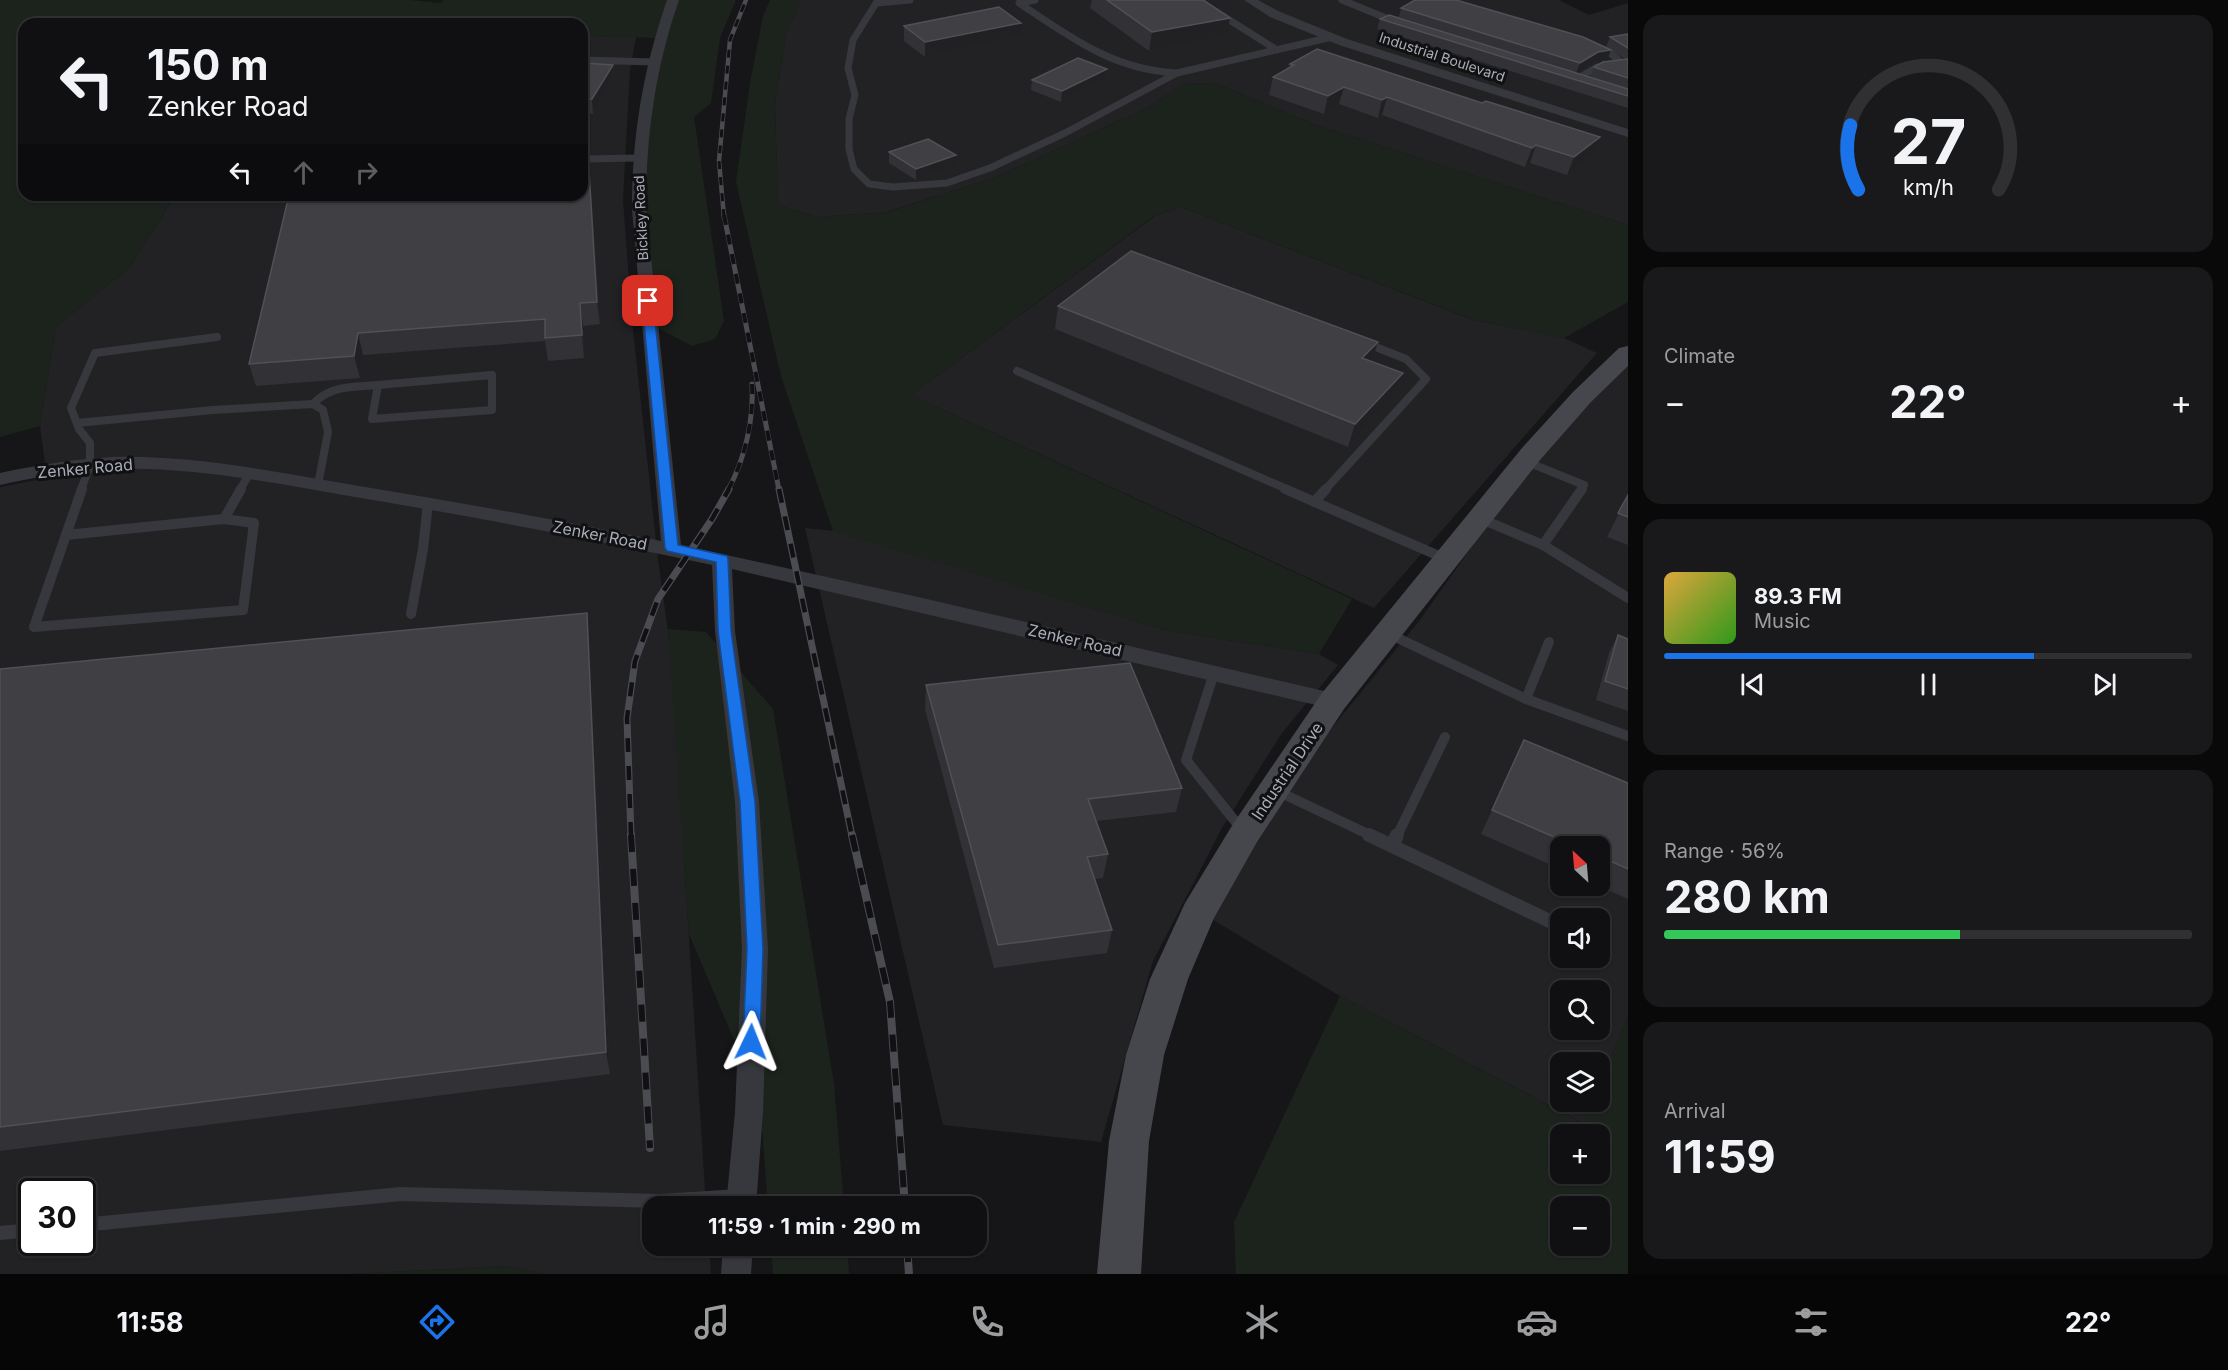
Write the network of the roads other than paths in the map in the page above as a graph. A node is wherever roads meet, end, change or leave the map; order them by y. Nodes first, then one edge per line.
1 (673, 0) edge
2 (910, 0) edge
3 (1029, 0) edge
4 (1198, 0) edge
5 (1250, 0) edge
6 (1342, 0) edge
7 (878, 1) edge
8 (1402, 25) edge
9 (1332, 37) junction
10 (1590, 44) edge
11 (1276, 50) junction
12 (588, 60) edge
13 (653, 62) junction
14 (1177, 73) junction
15 (1567, 76) edge
16 (1577, 79) junction
17 (1587, 82) edge
18 (1628, 133) edge
19 (639, 158) junction
20 (588, 159) edge
21 (217, 338) dead end
22 (1351, 338) edge
23 (1628, 352) edge
24 (1017, 371) dead end
25 (378, 384) junction
26 (313, 404) junction
27 (77, 423) junction
28 (1525, 461) junction
29 (90, 465) junction
30 (249, 474) junction
31 (0, 479) edge
32 (318, 485) junction
33 (1314, 501) junction
34 (428, 503) junction
35 (1479, 518) junction
36 (224, 519) junction
37 (65, 535) junction
38 (1543, 545) junction
39 (671, 548) junction
40 (722, 559) junction
41 (1446, 559) junction
42 (1628, 598) edge
43 (411, 614) dead end
44 (1387, 633) junction
45 (1549, 642) dead end
46 (1214, 673) junction
47 (1526, 699) junction
48 (1333, 701) junction
49 (1628, 736) edge
50 (1445, 737) dead end
51 (1274, 789) junction
52 (1245, 833) junction
53 (1392, 846) junction
54 (1550, 921) edge
55 (742, 1196) edge
56 (642, 1201) edge
57 (96, 1224) edge
58 (18, 1231) edge
59 (0, 1233) edge
60 (737, 1256) edge
61 (736, 1274) edge
62 (1119, 1274) edge

1 - 13 street, Bickley Road
2 - 7 lane
3 - 14 lane
4 - 11 lane
5 - 9 street, Industrial Boulevard
6 - 8 lane
7 - 14 lane
9 - 11 lane
9 - 18 street, Industrial Boulevard
10 - 16 lane
11 - 14 lane
12 - 13 lane
13 - 19 street, Bickley Road
15 - 16 lane
16 - 17 lane
19 - 20 lane
19 - 39 street, Bickley Road
21 - 27 lane
22 - 33 lane
23 - 28 street, Industrial Drive
24 - 33 lane
25 - 25 lane
25 - 26 lane
26 - 27 lane
26 - 32 lane
27 - 29 lane
28 - 35 street, Industrial Drive
28 - 38 lane
29 - 30 street, Zenker Road
29 - 31 street, Zenker Road
29 - 37 lane
30 - 32 street, Zenker Road
30 - 36 lane
32 - 34 street, Zenker Road
33 - 41 lane
34 - 39 street, Zenker Road
34 - 43 lane
35 - 38 lane
35 - 41 street, Industrial Drive
36 - 37 lane
36 - 37 lane
38 - 42 lane
39 - 40 street, Zenker Road
40 - 46 street, Zenker Road
40 - 55 street
41 - 44 street, Industrial Drive
44 - 47 lane
44 - 48 street, Industrial Drive
45 - 47 lane
46 - 48 street, Zenker Road
46 - 52 lane
47 - 49 lane
48 - 51 street, Industrial Drive
50 - 53 lane
51 - 52 street, Industrial Drive
51 - 53 lane
52 - 62 street, Industrial Drive
53 - 54 lane
56 - 57 lane
58 - 59 lane
60 - 61 street

